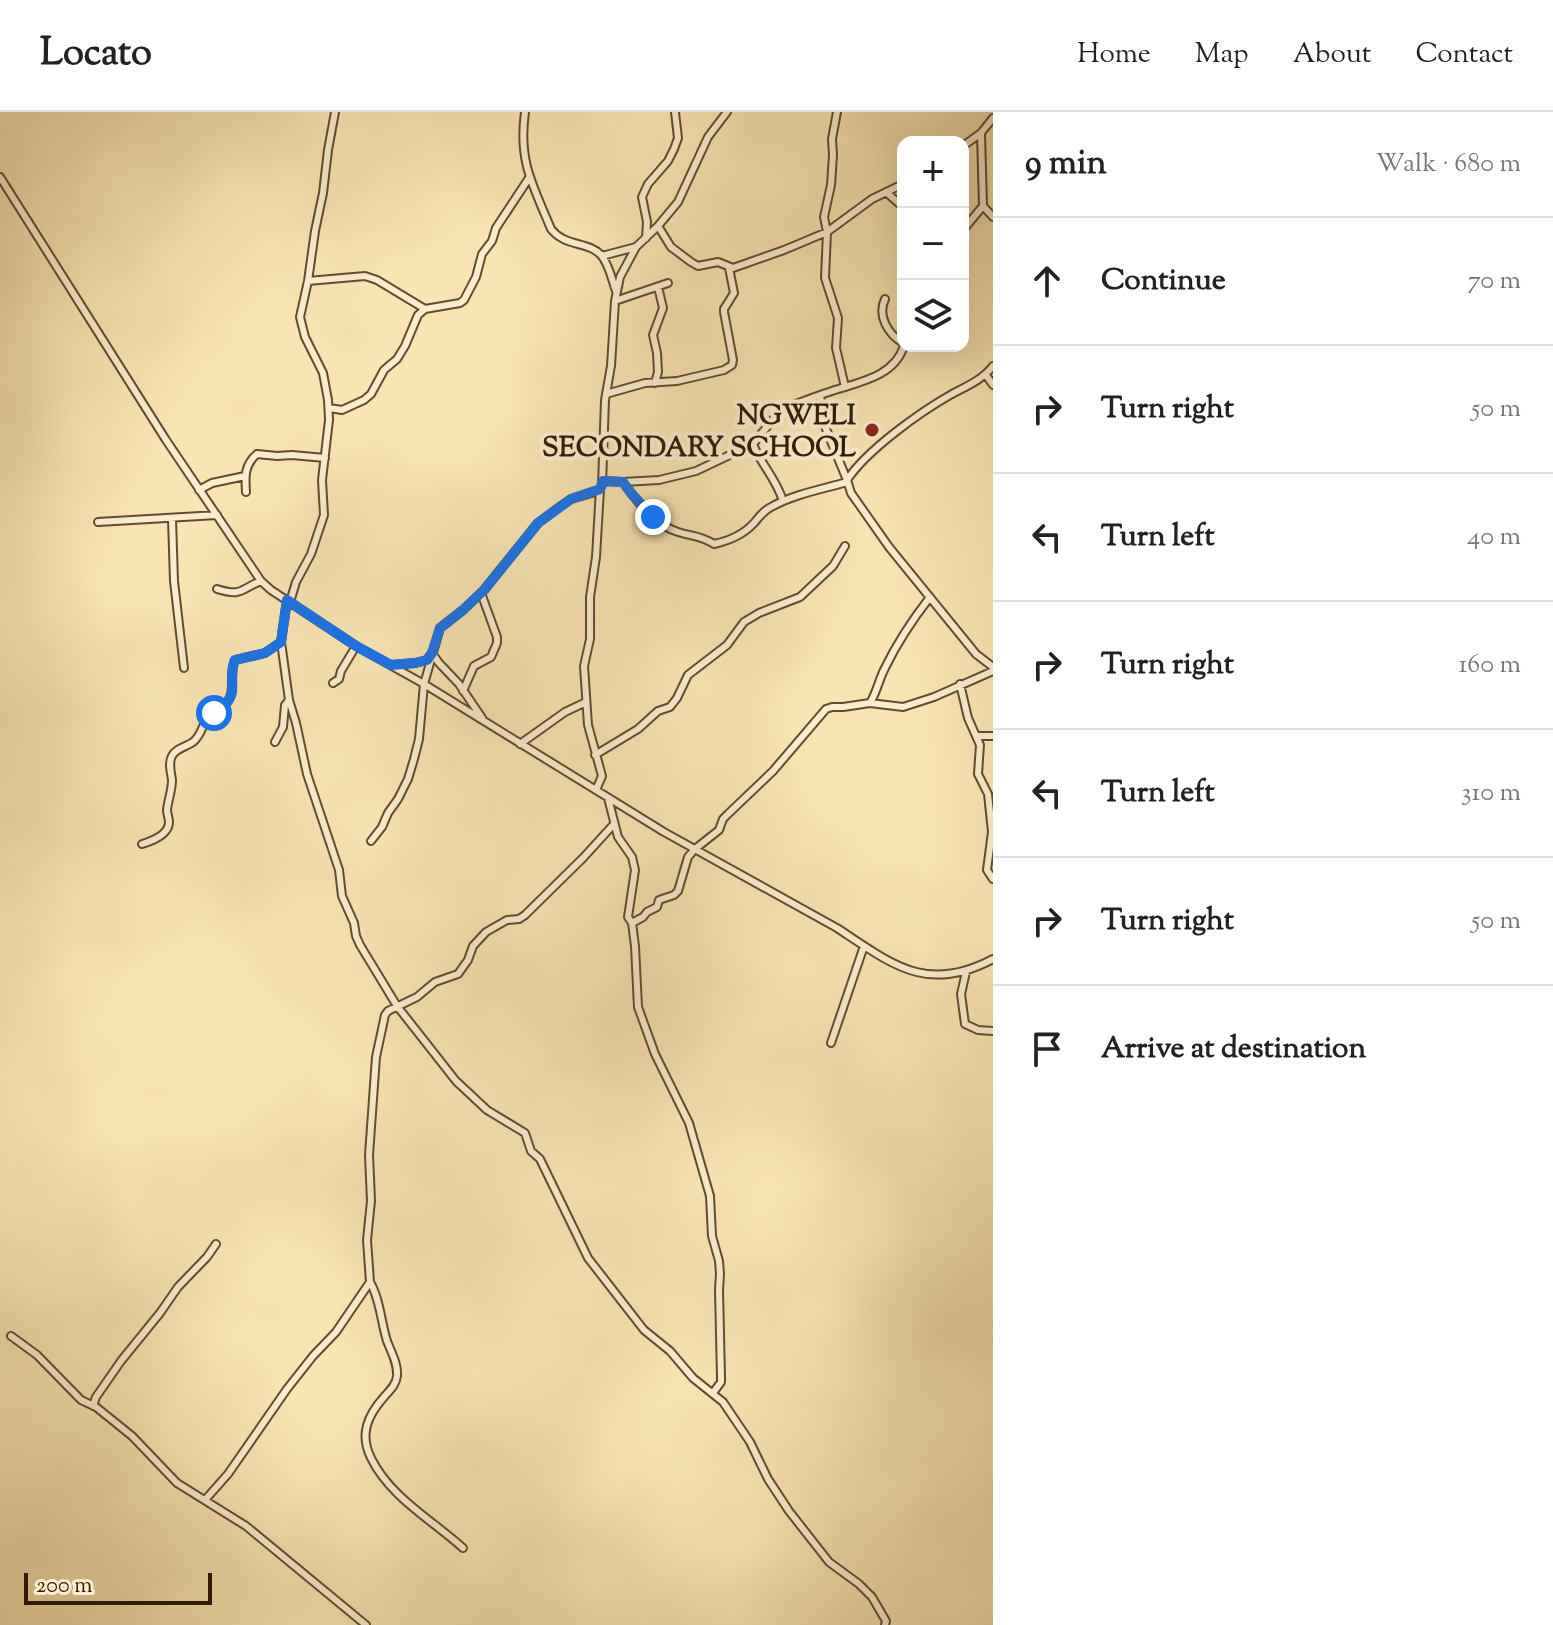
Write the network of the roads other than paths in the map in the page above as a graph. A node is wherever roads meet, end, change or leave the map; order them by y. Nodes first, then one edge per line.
1 (335, 112) edge
2 (525, 112) edge
3 (675, 112) edge
4 (727, 112) edge
5 (837, 112) edge
6 (993, 118) edge
7 (981, 133) junction
8 (969, 142) edge
9 (0, 177) edge
10 (529, 178) junction
11 (897, 187) edge
12 (886, 192) junction
13 (897, 202) edge
14 (983, 206) junction
15 (993, 217) edge
16 (969, 223) edge
17 (658, 226) junction
18 (827, 232) junction
19 (646, 238) junction
20 (636, 247) junction
21 (602, 256) junction
22 (729, 268) junction
23 (308, 281) junction
24 (668, 283) dead end
25 (658, 287) junction
26 (616, 291) junction
27 (885, 299) dead end
28 (615, 301) junction
29 (425, 309) junction
30 (897, 339) edge
31 (902, 352) edge
32 (993, 366) edge
33 (986, 375) junction
34 (655, 383) junction
35 (993, 385) edge
36 (845, 387) junction
37 (606, 394) junction
38 (820, 395) junction
39 (329, 408) junction
40 (753, 444) junction
41 (325, 458) junction
42 (245, 476) junction
43 (603, 481) junction
44 (847, 481) junction
45 (623, 482) junction
46 (600, 489) junction
47 (199, 490) junction
48 (246, 492) dead end
49 (783, 501) junction
50 (217, 515) junction
51 (172, 519) junction
52 (98, 522) dead end
53 (845, 546) dead end
54 (261, 581) junction
55 (217, 589) dead end
56 (481, 593) junction
57 (930, 597) junction
58 (288, 601) junction
59 (281, 642) junction
60 (356, 646) junction
61 (432, 653) junction
62 (391, 665) junction
63 (184, 668) dead end
64 (993, 669) edge
65 (333, 683) dead end
66 (424, 684) junction
67 (960, 684) junction
68 (463, 691) junction
69 (289, 700) junction
70 (586, 702) junction
71 (870, 703) junction
72 (484, 721) junction
73 (977, 736) junction
74 (993, 736) edge
75 (275, 742) dead end
76 (520, 744) junction
77 (595, 755) junction
78 (596, 790) junction
79 (608, 798) junction
80 (614, 824) junction
81 (371, 841) dead end
82 (142, 844) dead end
83 (695, 849) junction
84 (993, 879) edge
85 (632, 923) junction
86 (864, 946) junction
87 (993, 959) edge
88 (966, 972) junction
89 (397, 1006) junction
90 (993, 1031) edge
91 (831, 1043) dead end
92 (216, 1244) dead end
93 (370, 1282) junction
94 (11, 1336) dead end
95 (713, 1393) junction
96 (93, 1406) junction
97 (205, 1500) junction
98 (463, 1548) dead end
99 (366, 1625) edge
100 (885, 1625) edge

1 - 23 street
2 - 10 street
3 - 19 street
4 - 17 street
5 - 18 street
6 - 7 street
7 - 8 street
7 - 14 street
9 - 47 street
10 - 21 street
10 - 29 street
11 - 12 street
12 - 13 street
12 - 18 street
14 - 15 street
14 - 16 street
17 - 19 street
17 - 22 street
18 - 22 street
18 - 36 street
19 - 20 street
20 - 21 street
20 - 26 street
21 - 26 street
22 - 34 street
23 - 29 street
23 - 39 street
24 - 25 street
25 - 28 street
25 - 34 street
26 - 28 street
27 - 30 street
28 - 37 street
29 - 39 street
31 - 36 street
32 - 33 street
33 - 35 street
33 - 44 street
34 - 37 street
36 - 38 street
37 - 43 street
38 - 40 street
38 - 44 street
39 - 41 street
40 - 45 street
40 - 49 street
41 - 42 street
41 - 58 street
42 - 47 street
42 - 48 street
43 - 45 street
43 - 46 street
44 - 49 street
44 - 57 street
45 - 49 street
46 - 56 street
46 - 70 street
47 - 50 street
50 - 51 street
50 - 54 street
51 - 52 street
51 - 63 street
53 - 77 street
54 - 55 street
54 - 58 street
56 - 61 street
56 - 68 street
57 - 64 street
57 - 71 street
58 - 59 street
58 - 60 street
59 - 69 street
59 - 82 street
60 - 62 street
60 - 65 street
61 - 62 street
61 - 66 street
61 - 68 street
62 - 66 street
64 - 67 street
66 - 72 street
66 - 81 street
67 - 71 street
67 - 73 street
68 - 72 street
69 - 75 street
69 - 89 street
70 - 76 street
70 - 77 street
71 - 83 street
72 - 76 street
73 - 74 street
73 - 84 street
76 - 78 street
77 - 78 street
78 - 79 street
79 - 80 street
79 - 83 street
80 - 85 street
80 - 89 street
83 - 85 street
83 - 86 street
85 - 95 street
86 - 88 street
86 - 91 street
87 - 88 street
88 - 90 street
89 - 93 street
89 - 95 street
92 - 96 street
93 - 97 street
93 - 98 street
94 - 96 street
95 - 100 street
96 - 97 street
97 - 99 street

